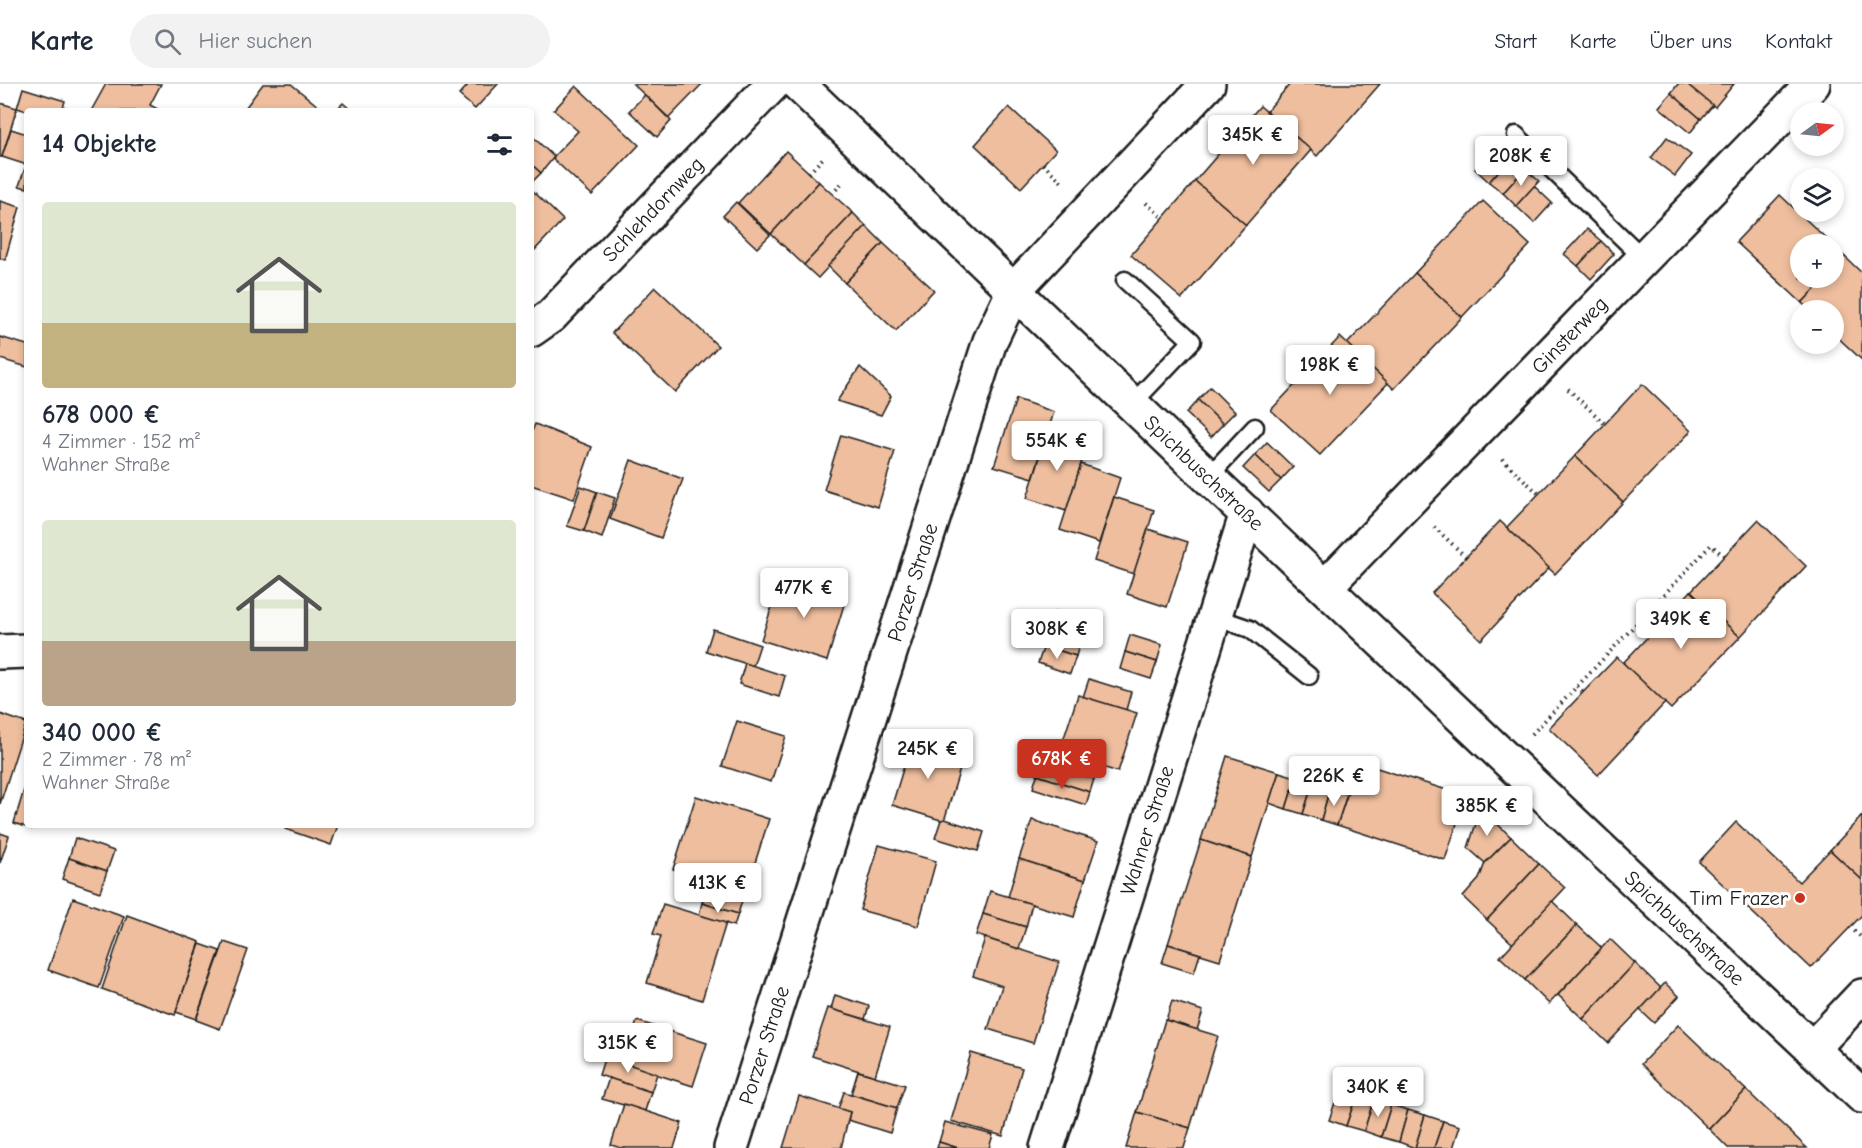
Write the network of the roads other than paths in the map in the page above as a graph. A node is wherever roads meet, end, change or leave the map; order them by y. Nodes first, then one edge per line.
1 (773, 84) edge
2 (798, 84) edge
3 (1208, 84) edge
4 (1813, 84) edge
5 (1516, 135) dead end
6 (1643, 258) junction
7 (1125, 280) dead end
8 (1014, 290) junction
9 (534, 328) edge
10 (1132, 404) junction
11 (1256, 427) dead end
12 (1208, 477) junction
13 (1247, 513) junction
14 (1325, 587) junction
15 (1215, 617) junction
16 (24, 651) edge
17 (0, 652) edge
18 (1309, 676) dead end
19 (1862, 996) edge
20 (1812, 1049) junction
21 (1862, 1096) edge
22 (731, 1148) edge
23 (1047, 1148) edge

1 - 9 street, Schlehdornweg
2 - 8 street, Spichbuschstraße
3 - 8 street, Porzer Straße
4 - 6 street, Ginsterweg
5 - 6 lane
6 - 14 street, Ginsterweg
7 - 10 lane
8 - 10 street, Spichbuschstraße
8 - 22 street, Porzer Straße
10 - 12 street, Spichbuschstraße
11 - 12 lane
12 - 13 street, Spichbuschstraße
13 - 14 street, Spichbuschstraße
13 - 15 street, Wahner Straße
14 - 20 street, Spichbuschstraße
15 - 18 lane
15 - 23 street, Wahner Straße
16 - 17 street
19 - 20 street
20 - 21 street, Spichbuschstraße

